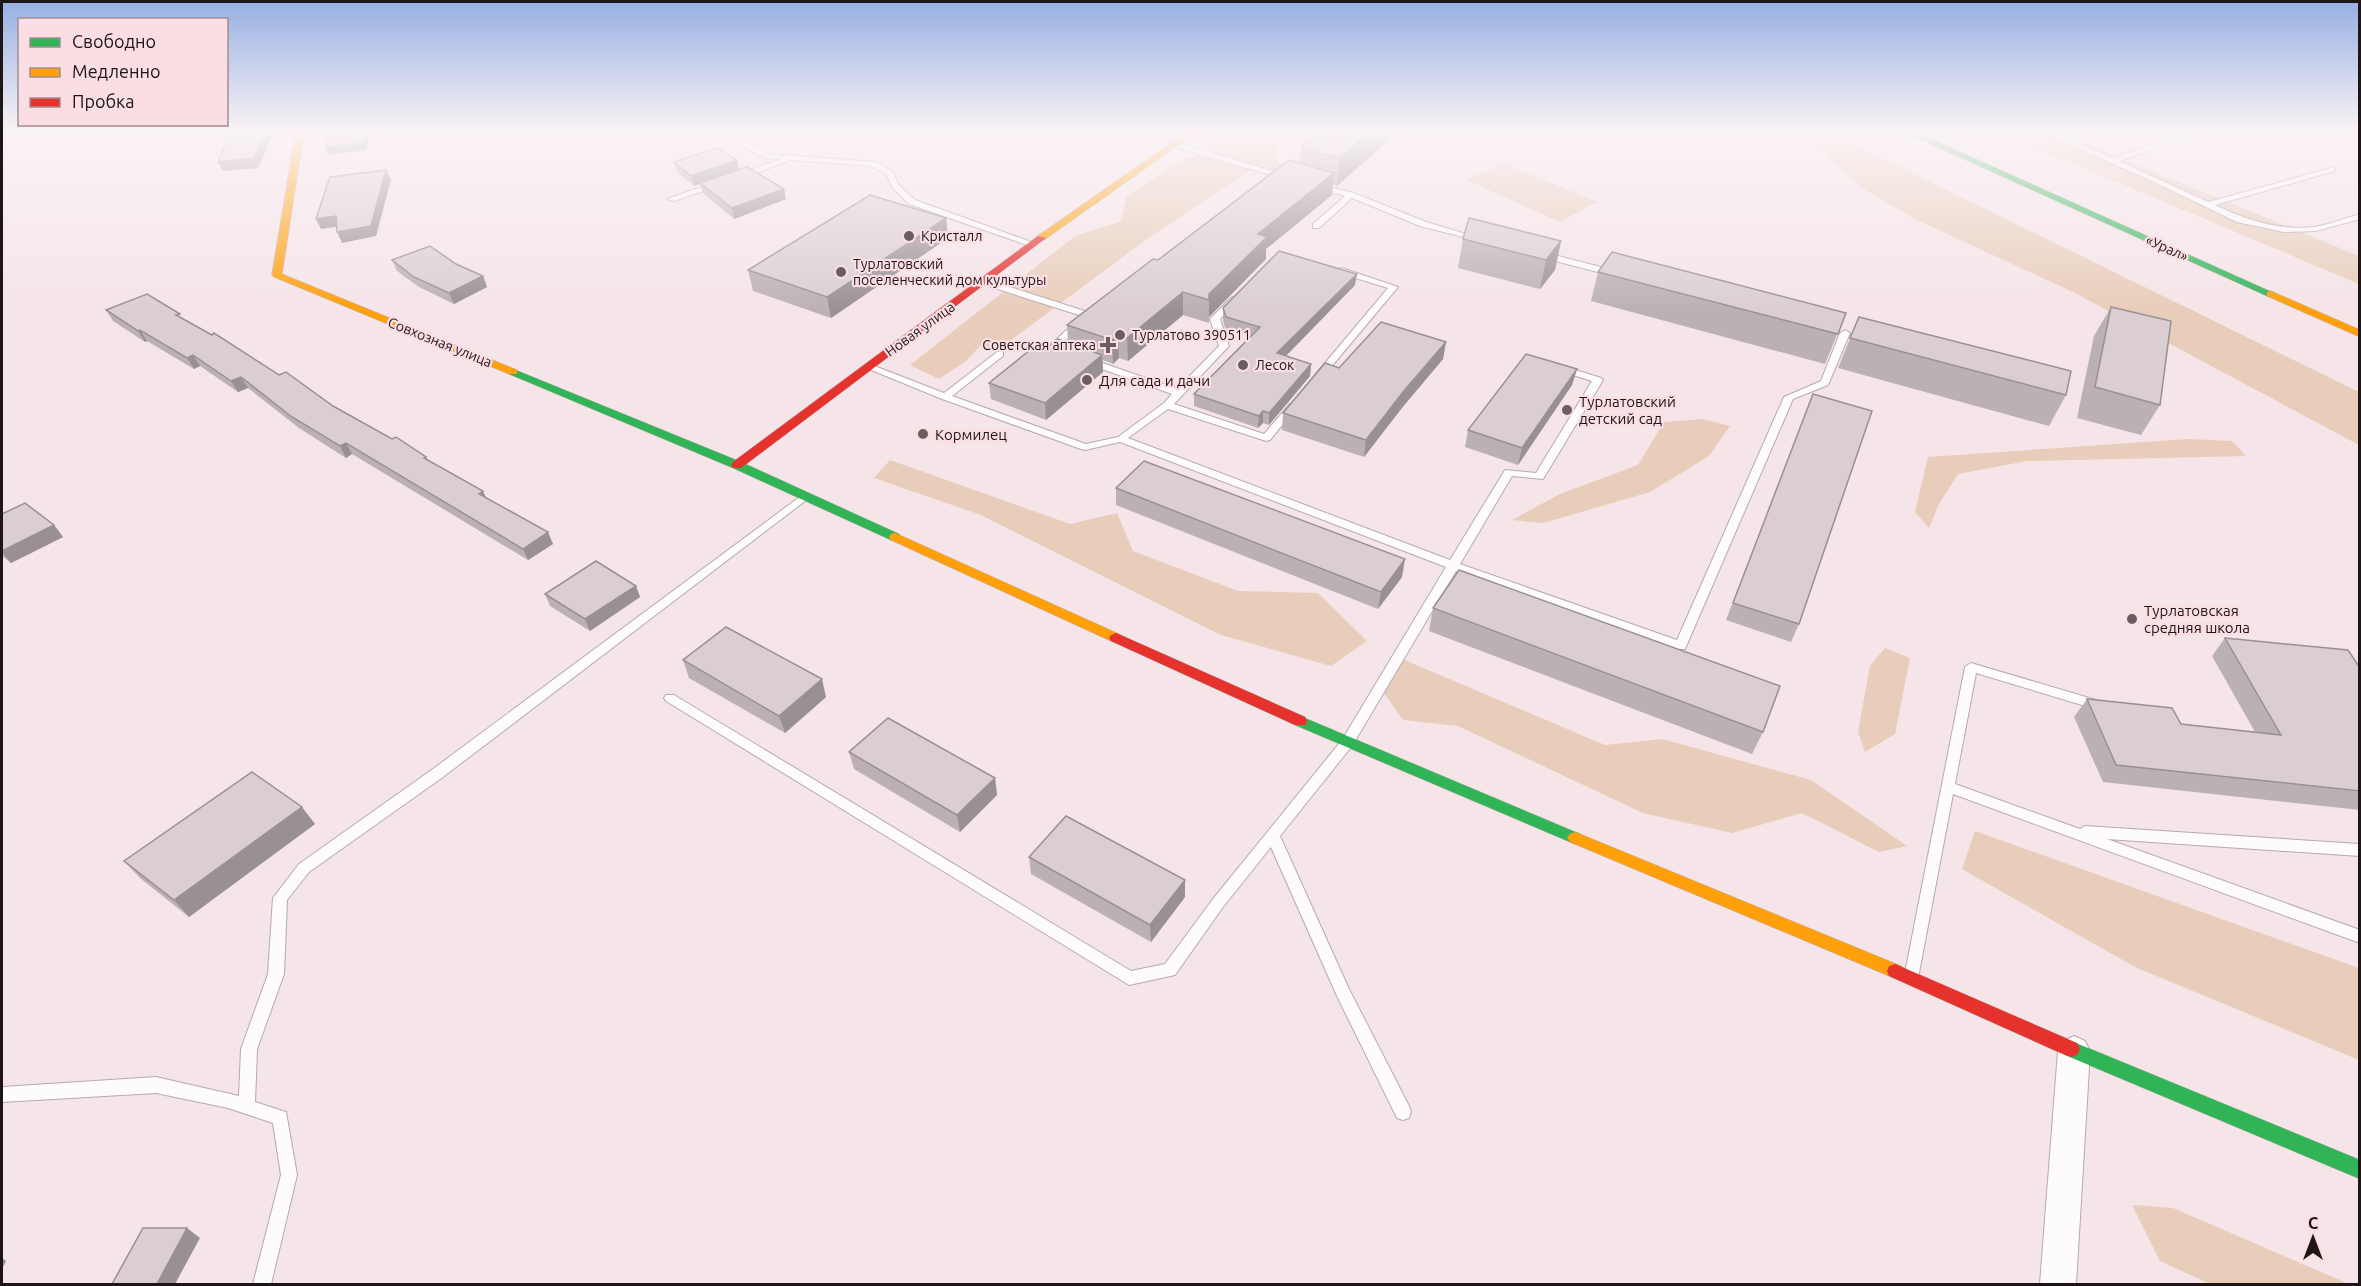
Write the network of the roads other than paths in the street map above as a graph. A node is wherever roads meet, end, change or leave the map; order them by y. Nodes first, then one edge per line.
1 (290, 192) edge
2 (693, 192) edge
3 (902, 192) edge
4 (1108, 192) edge
5 (1339, 192) edge
6 (2042, 192) edge
7 (2181, 192) edge
8 (2250, 192) edge
9 (1350, 195) junction
10 (671, 199) dead end
11 (2208, 204) junction
12 (2360, 216) edge
13 (1316, 226) dead end
14 (1492, 242) edge
15 (1033, 244) junction
16 (1537, 254) edge
17 (1326, 266) edge
18 (1617, 274) edge
19 (985, 282) junction
20 (1240, 294) edge
21 (1845, 333) edge
22 (2360, 334) edge
23 (1062, 351) edge
24 (1000, 354) dead end
25 (1073, 355) edge
26 (1547, 365) edge
27 (869, 367) junction
28 (1311, 384) edge
29 (1179, 393) junction
30 (1304, 393) edge
31 (945, 397) junction
32 (1167, 405) junction
33 (1121, 439) junction
34 (737, 465) junction
35 (805, 496) junction
36 (1455, 566) junction
37 (670, 698) dead end
38 (2092, 703) edge
39 (1347, 743) junction
40 (1949, 788) junction
41 (2069, 831) junction
42 (1273, 835) junction
43 (2360, 850) edge
44 (2360, 937) edge
45 (1911, 977) junction
46 (2074, 1051) junction
47 (2, 1095) edge
48 (247, 1107) junction
49 (1403, 1112) dead end
50 (2360, 1170) edge
51 (262, 1284) edge
52 (2058, 1284) edge

1 - 34 main road, Совхозная улица
2 - 10 lane
3 - 15 lane
4 - 15 main road, Новая улица
5 - 9 lane
6 - 22 main road, «Урал»
7 - 11 lane
8 - 11 lane
9 - 13 lane
9 - 14 lane
11 - 12 lane
15 - 19 main road, Новая улица
16 - 18 lane
17 - 28 lane
19 - 23 lane
19 - 27 main road, Новая улица
20 - 29 lane
21 - 36 lane
24 - 31 lane
25 - 29 lane
26 - 36 lane
27 - 31 lane
27 - 34 main road, Новая улица
29 - 32 lane
30 - 32 lane
31 - 33 lane
32 - 33 lane
33 - 36 lane
34 - 35 main road
35 - 39 main road
35 - 48 lane
36 - 39 lane
37 - 42 lane
38 - 40 lane
39 - 42 lane
39 - 45 main road
40 - 41 lane
40 - 45 lane
41 - 43 lane
41 - 44 lane
42 - 49 lane
45 - 46 main road
46 - 50 main road
46 - 52 street
47 - 48 lane
48 - 51 lane

